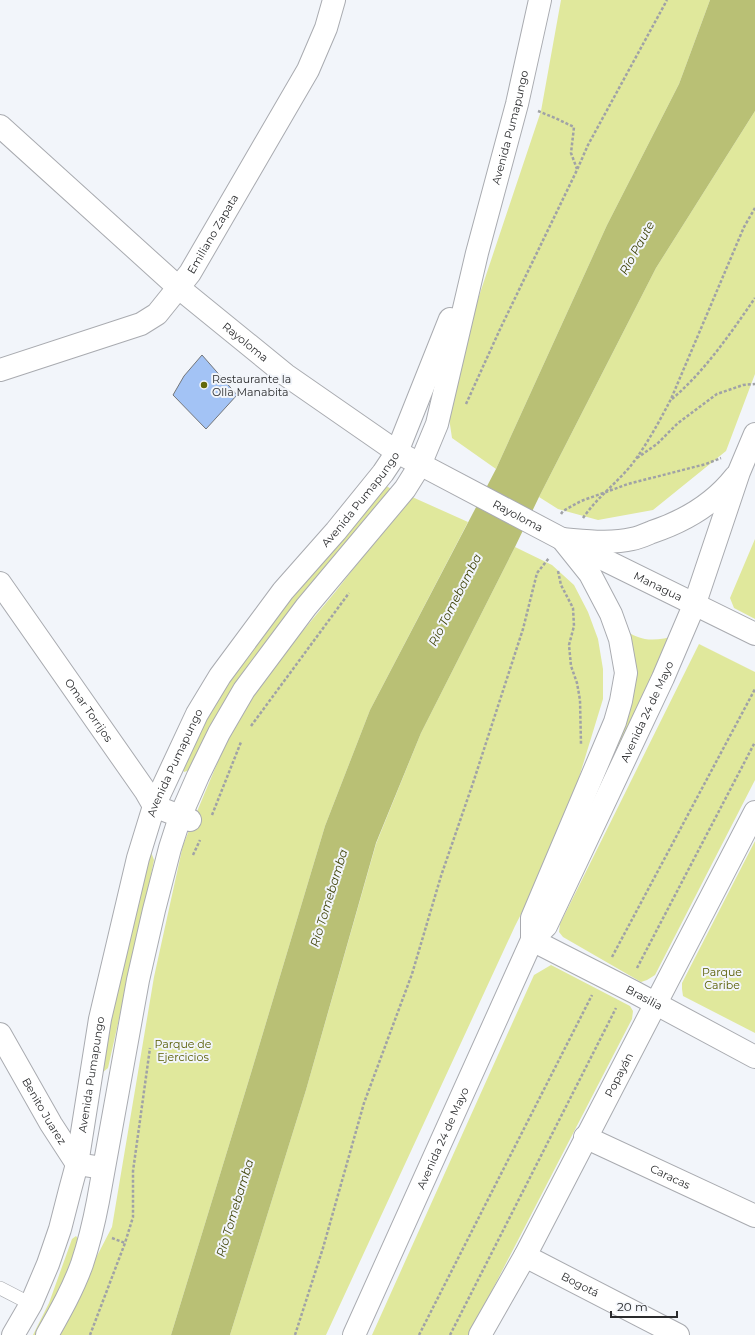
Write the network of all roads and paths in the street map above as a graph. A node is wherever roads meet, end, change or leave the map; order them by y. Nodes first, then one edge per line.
1 (334, 0) edge
2 (540, 0) edge
3 (667, 0) edge
4 (517, 104) junction
5 (0, 126) edge
6 (577, 170) junction
7 (755, 208) edge
8 (477, 253) junction
9 (179, 288) junction
10 (755, 298) edge
11 (0, 370) edge
12 (755, 384) edge
13 (671, 399) junction
14 (464, 410) dead end
15 (752, 440) edge
16 (396, 452) junction
17 (634, 459) junction
18 (427, 468) junction
19 (739, 472) junction
20 (604, 493) junction
21 (631, 540) joint
22 (555, 542) junction
23 (0, 583) edge
24 (351, 590) dead end
25 (695, 603) junction
26 (611, 614) joint
27 (755, 634) edge
28 (755, 689) edge
29 (249, 728) dead end
30 (243, 739) dead end
31 (755, 742) edge
32 (581, 746) dead end
33 (154, 806) junction
34 (755, 812) edge
35 (196, 822) junction
36 (191, 859) dead end
37 (532, 940) junction
38 (602, 976) junction
39 (626, 989) junction
40 (656, 1004) junction
41 (0, 1034) edge
42 (151, 1043) dead end
43 (755, 1057) edge
44 (585, 1137) junction
45 (77, 1164) junction
46 (104, 1168) junction
47 (755, 1216) edge
48 (112, 1230) dead end
49 (109, 1245) dead end
50 (525, 1256) junction
51 (0, 1288) edge
52 (31, 1304) junction
53 (13, 1335) edge
54 (47, 1335) edge
55 (90, 1335) edge
56 (295, 1335) edge
57 (354, 1335) edge
58 (419, 1335) edge
59 (450, 1335) edge
60 (480, 1335) edge
61 (678, 1335) edge

1 - 9 main road, Emiliano Zapata
2 - 4 main road, Avenida Pumapungo
3 - 6 path
4 - 6 path
4 - 8 main road, Avenida Pumapungo
5 - 9 main road, Rayoloma
6 - 14 path
7 - 13 path
8 - 16 main road, Avenida Pumapungo
8 - 18 main road, Avenida Pumapungo
9 - 11 main road, Emiliano Zapata
9 - 16 main road, Rayoloma
10 - 13 path
12 - 17 path
13 - 17 path
15 - 19 main road, Avenida 24 de Mayo
15 - 20 path
16 - 18 main road, Rayoloma
16 - 33 main road, Avenida Pumapungo
17 - 20 path
18 - 22 main road, Rayoloma
18 - 35 main road, Avenida Pumapungo
19 - 21 main road, Avenida 24 de Mayo
19 - 25 main road, Avenida 24 de Mayo
20 - 22 path
20 - 22 path
21 - 22 main road, Rayoloma
22 - 25 main road, Managua
22 - 26 main road, Rayoloma
22 - 32 path
22 - 56 path
23 - 33 main road, Omar Torrijos
24 - 29 path
25 - 27 main road, Managua
25 - 37 main road, Avenida 24 de Mayo
26 - 37 main road, Avenida 24 de Mayo
28 - 38 path
30 - 35 path
31 - 39 path
33 - 35 main road
33 - 45 main road, Avenida Pumapungo
34 - 40 main road, Popayán
35 - 36 path
35 - 46 main road, Avenida Pumapungo
37 - 38 main road, Brasilia
37 - 57 main road, Avenida 24 de Mayo
38 - 39 main road, Brasilia
38 - 58 path
39 - 40 main road, Brasilia
39 - 59 path
40 - 43 main road, Brasilia
40 - 44 main road, Popayán
41 - 45 main road, Benito Juarez
42 - 55 path
44 - 47 main road, Caracas
44 - 50 main road, Popayán
45 - 46 main road
45 - 52 main road, Avenida Pumapungo
46 - 54 main road, Avenida Pumapungo
48 - 49 path
50 - 60 main road, Popayán
50 - 61 main road, Bogotá
51 - 52 lane
52 - 53 main road, Avenida Pumapungo

